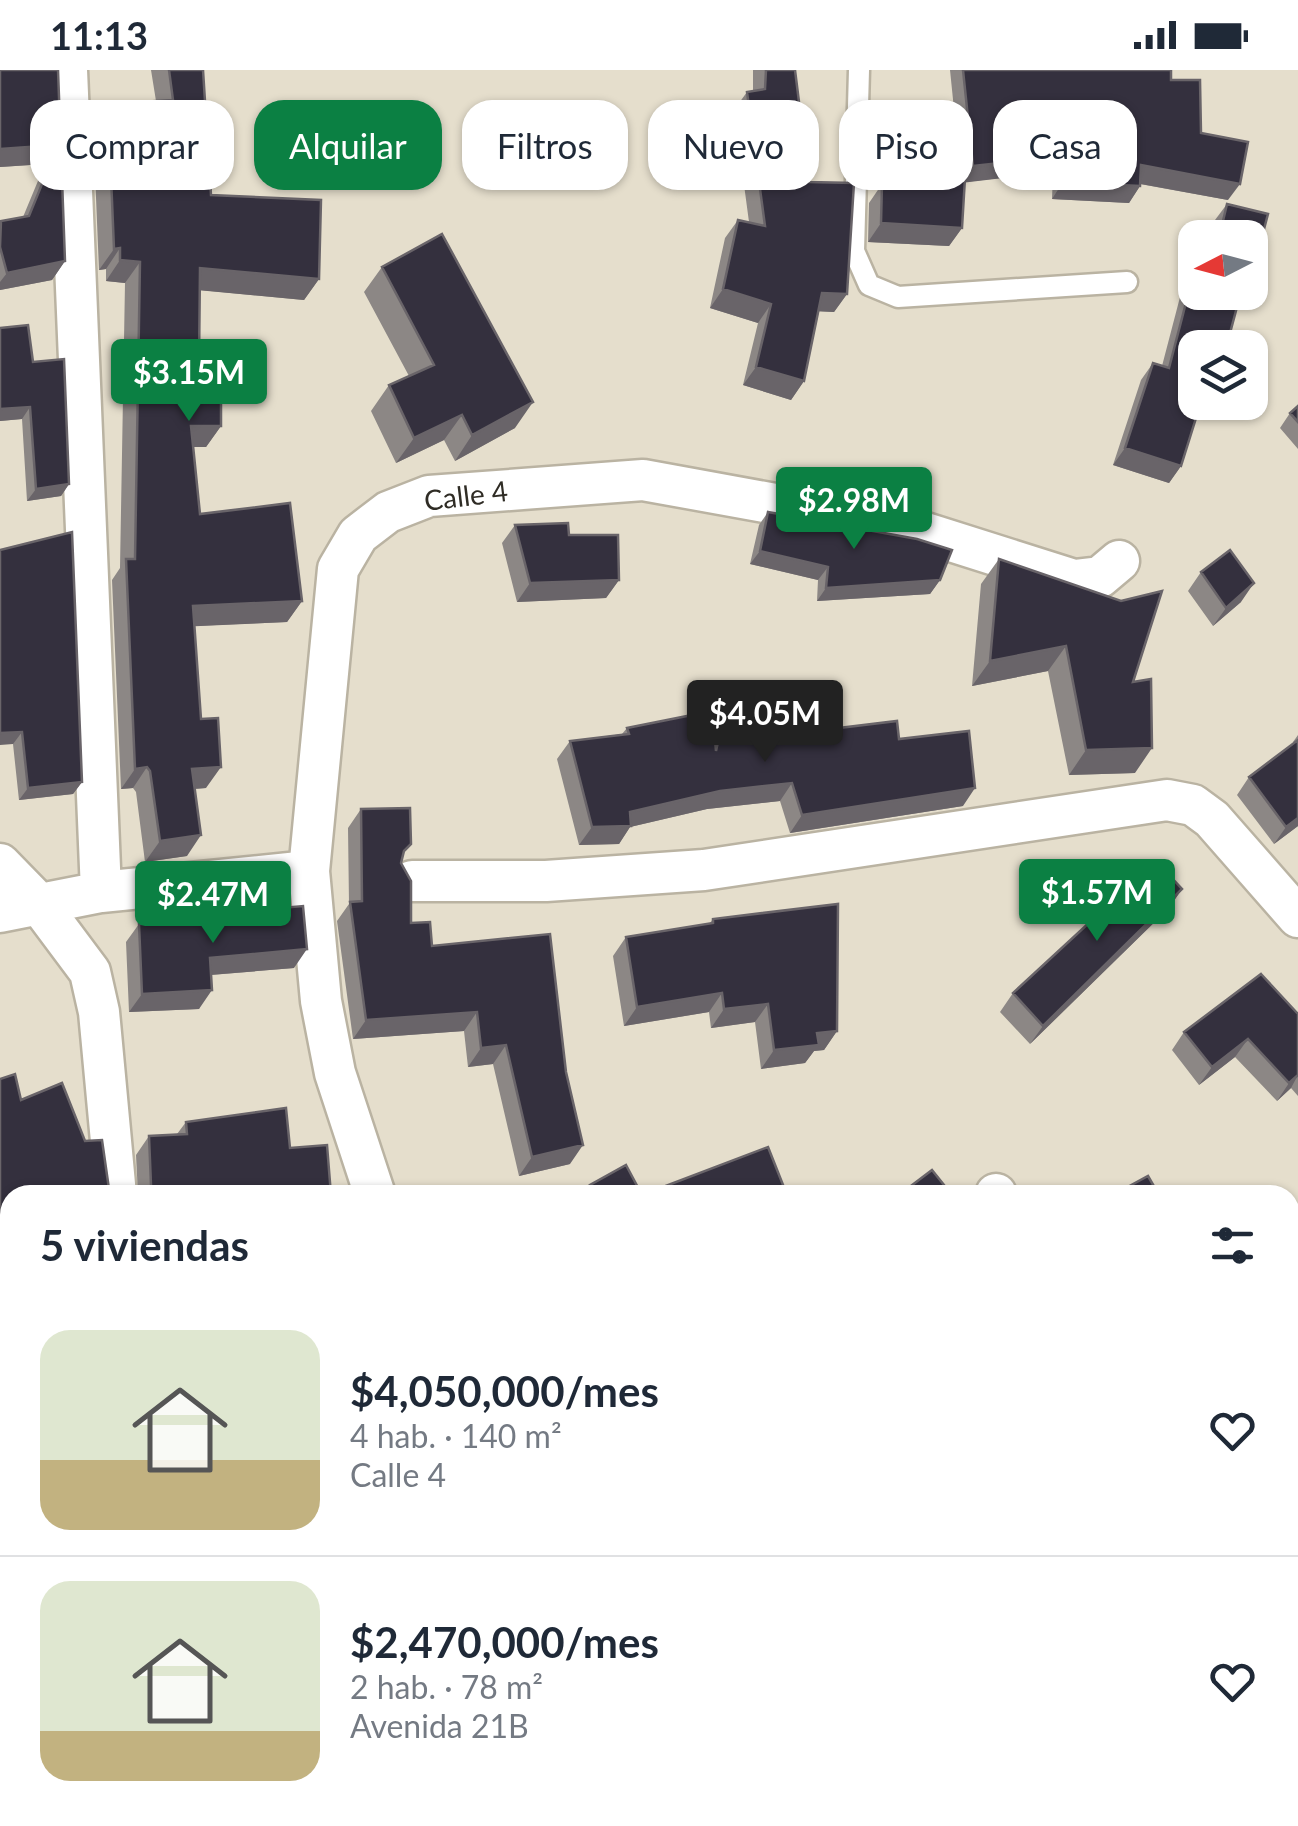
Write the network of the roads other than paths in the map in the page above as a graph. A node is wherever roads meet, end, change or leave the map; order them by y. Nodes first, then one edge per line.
1 (67, 70) edge
2 (860, 70) edge
3 (1127, 282) dead end
4 (1119, 561) dead end
5 (0, 864) edge
6 (309, 871) junction
7 (412, 880) edge
8 (101, 892) junction
9 (40, 905) junction
10 (0, 912) edge
11 (1298, 918) edge
12 (115, 1185) edge
13 (372, 1185) edge

1 - 8 street
2 - 3 lane
4 - 6 street, Calle 4
5 - 9 street
6 - 8 street
6 - 13 street, Calle 4
7 - 11 street
8 - 9 street
9 - 10 street
9 - 12 street

